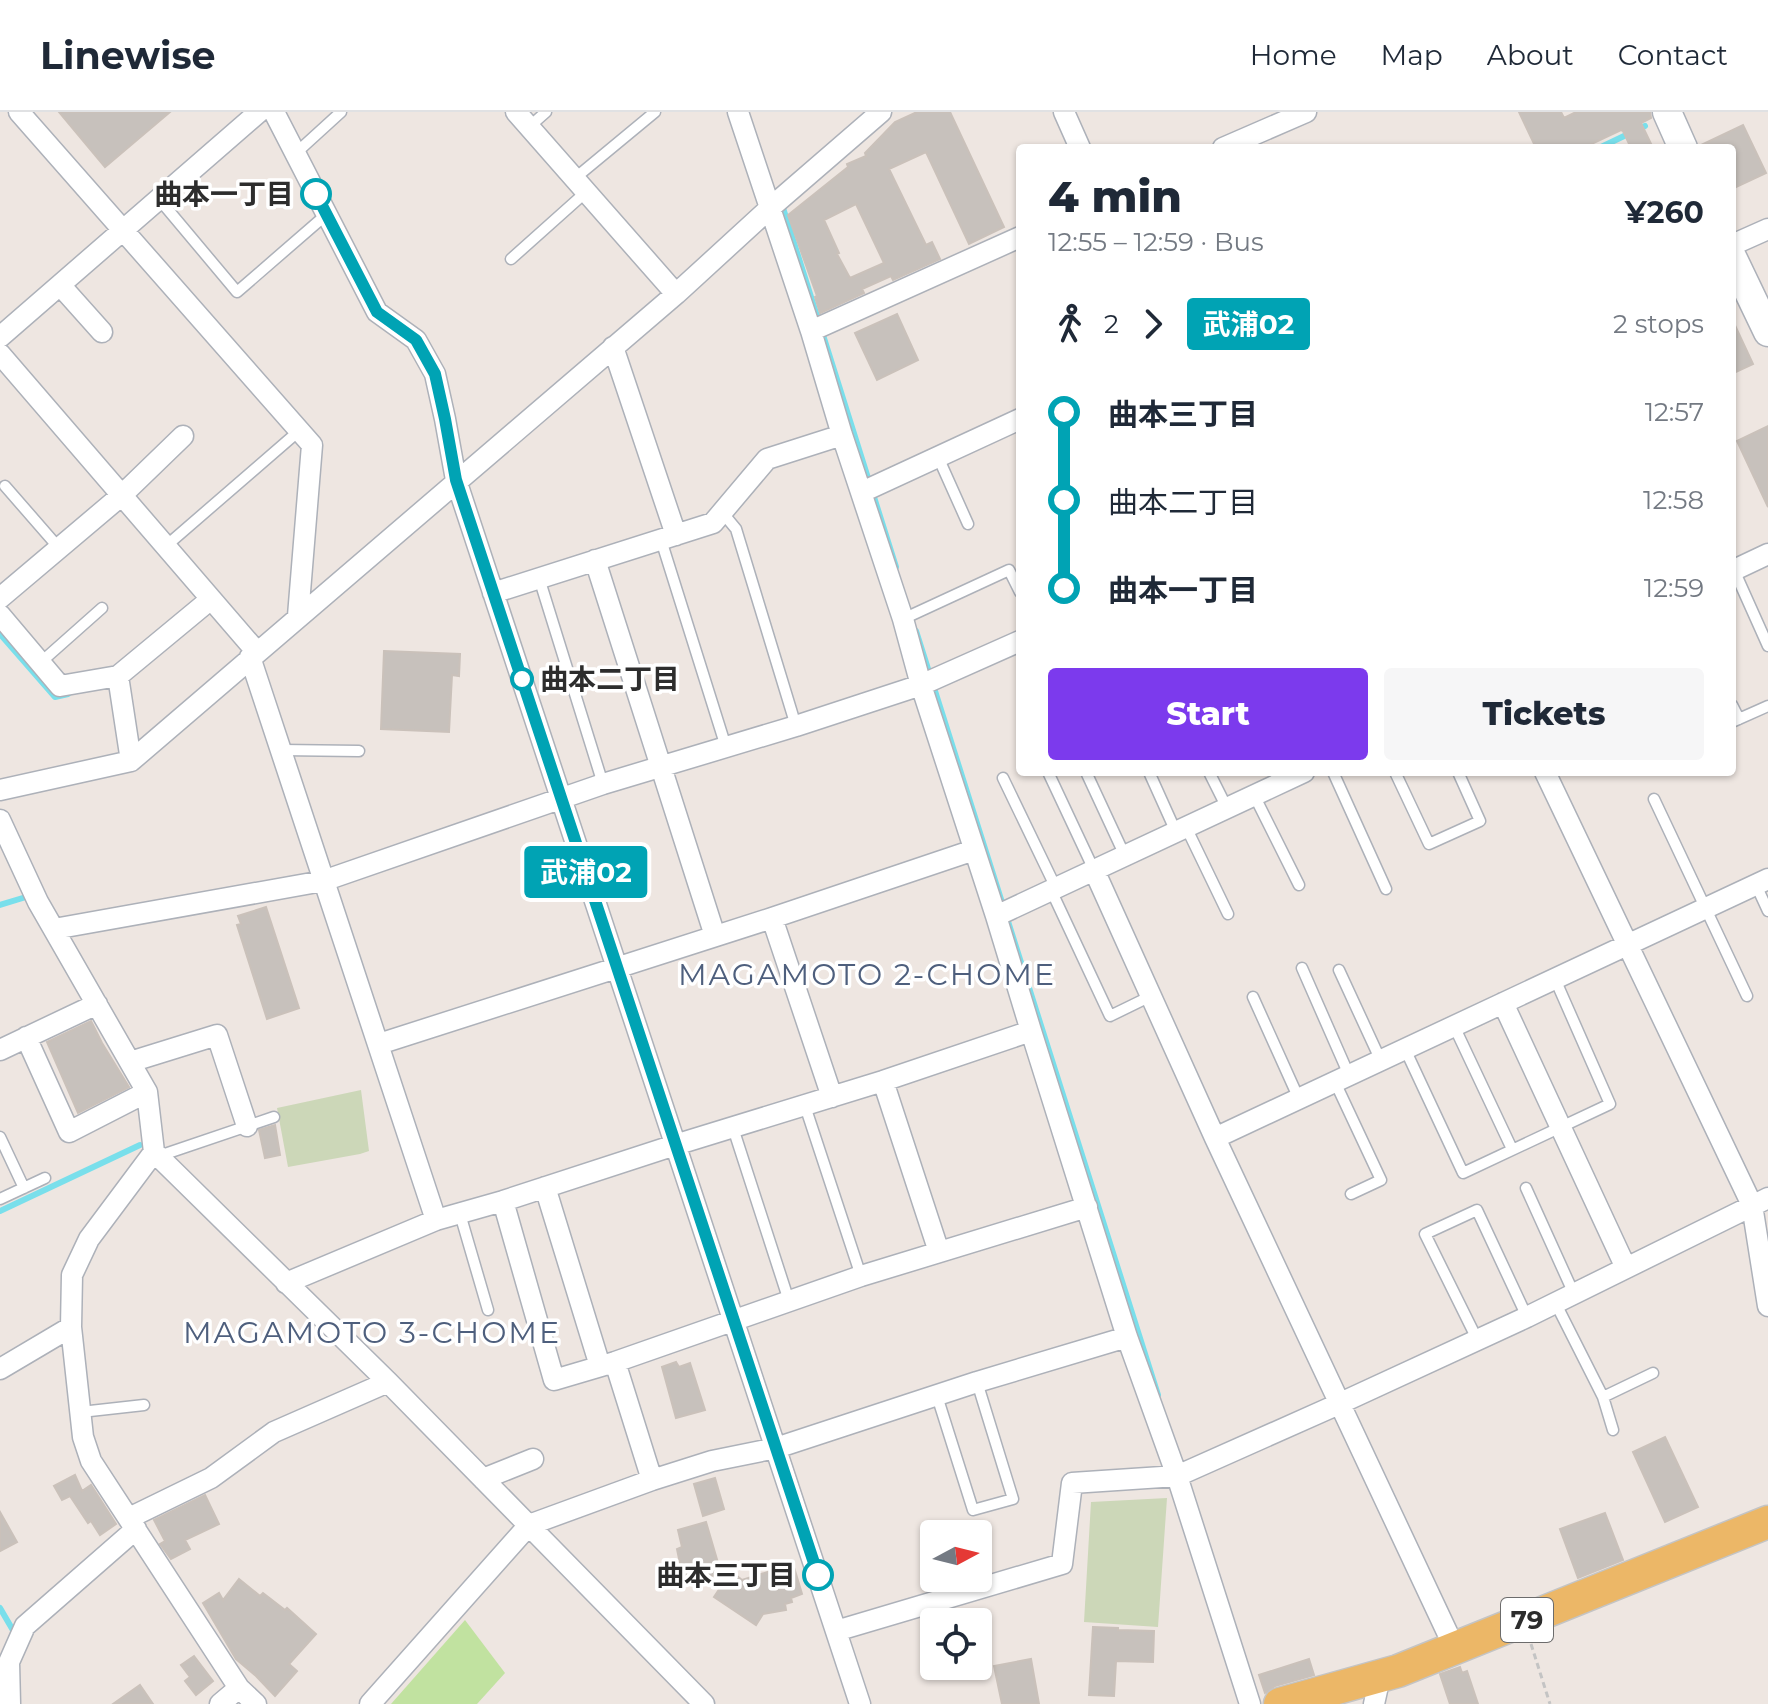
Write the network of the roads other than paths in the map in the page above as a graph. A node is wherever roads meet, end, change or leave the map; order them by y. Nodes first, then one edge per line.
1 (19, 112) edge
2 (259, 112) edge
3 (274, 112) edge
4 (341, 112) edge
5 (546, 112) edge
6 (655, 112) edge
7 (738, 112) edge
8 (881, 112) edge
9 (1064, 112) edge
10 (1306, 112) edge
11 (1667, 112) edge
12 (522, 120) edge
13 (860, 120) edge
14 (1078, 144) edge
15 (1232, 144) edge
16 (1681, 144) edge
17 (296, 153) junction
18 (580, 185) junction
19 (159, 199) junction
20 (770, 208) junction
21 (327, 214) junction
22 (1768, 229) edge
23 (123, 230) junction
24 (1016, 239) edge
25 (1736, 243) edge
26 (511, 259) dead end
27 (1736, 265) edge
28 (60, 285) junction
29 (676, 294) junction
30 (811, 331) junction
31 (102, 332) dead end
32 (1768, 332) edge
33 (0, 337) edge
34 (613, 347) junction
35 (0, 354) edge
36 (1016, 421) edge
37 (300, 430) junction
38 (842, 435) junction
39 (183, 436) dead end
40 (938, 457) junction
41 (456, 480) junction
42 (5, 486) dead end
43 (862, 492) junction
44 (122, 495) junction
45 (722, 512) junction
46 (968, 524) dead end
47 (669, 537) junction
48 (166, 546) junction
49 (59, 548) junction
50 (1768, 554) edge
51 (595, 560) junction
52 (1736, 569) edge
53 (1736, 577) edge
54 (539, 578) junction
55 (1016, 584) edge
56 (493, 593) junction
57 (0, 598) edge
58 (211, 599) junction
59 (102, 608) dead end
60 (0, 615) edge
61 (298, 616) junction
62 (903, 619) junction
63 (1016, 643) edge
64 (1768, 646) edge
65 (253, 654) junction
66 (40, 663) junction
67 (118, 676) junction
68 (921, 685) junction
69 (1768, 706) edge
70 (1736, 721) edge
71 (796, 726) junction
72 (726, 747) junction
73 (281, 750) junction
74 (359, 751) dead end
75 (131, 761) junction
76 (661, 766) junction
77 (1050, 776) edge
78 (1088, 776) edge
79 (1151, 776) edge
80 (1211, 776) edge
81 (1335, 776) edge
82 (1397, 776) edge
83 (1460, 776) edge
84 (1547, 776) edge
85 (1003, 778) dead end
86 (1274, 778) edge
87 (603, 784) junction
88 (0, 790) edge
89 (1254, 795) junction
90 (561, 799) junction
91 (1654, 799) dead end
92 (1227, 808) junction
93 (0, 820) edge
94 (1181, 829) junction
95 (974, 850) junction
96 (1125, 856) junction
97 (1094, 870) junction
98 (323, 881) junction
99 (1762, 882) edge
100 (1299, 885) dead end
101 (1054, 889) junction
102 (1386, 889) dead end
103 (1706, 908) junction
104 (1768, 911) edge
105 (1228, 914) dead end
106 (996, 916) junction
107 (772, 918) junction
108 (54, 929) junction
109 (715, 936) junction
110 (1627, 945) junction
111 (617, 967) junction
112 (1302, 968) dead end
113 (1339, 970) dead end
114 (1555, 979) junction
115 (1151, 996) junction
116 (1747, 996) dead end
117 (1253, 997) dead end
118 (1503, 1003) junction
119 (97, 1004) junction
120 (1454, 1026) junction
121 (1031, 1031) junction
122 (26, 1037) junction
123 (379, 1044) junction
124 (1405, 1049) junction
125 (0, 1050) edge
126 (1381, 1061) junction
127 (130, 1062) junction
128 (1342, 1078) junction
129 (883, 1081) junction
130 (147, 1092) junction
131 (832, 1097) junction
132 (1299, 1099) junction
133 (805, 1106) junction
134 (274, 1117) dead end
135 (247, 1126) junction
136 (1559, 1127) junction
137 (733, 1128) junction
138 (0, 1137) edge
139 (1215, 1138) junction
140 (675, 1145) junction
141 (1512, 1149) junction
142 (156, 1154) junction
143 (45, 1178) dead end
144 (545, 1187) junction
145 (24, 1188) junction
146 (1526, 1188) dead end
147 (1351, 1194) dead end
148 (0, 1199) edge
149 (503, 1201) junction
150 (1760, 1201) edge
151 (1087, 1207) junction
152 (460, 1214) junction
153 (436, 1220) junction
154 (939, 1252) junction
155 (1626, 1268) junction
156 (861, 1276) junction
157 (286, 1283) junction
158 (1564, 1298) junction
159 (789, 1301) junction
160 (1768, 1306) edge
161 (488, 1310) dead end
162 (1527, 1317) junction
163 (734, 1320) junction
164 (71, 1327) junction
165 (1127, 1337) junction
166 (1477, 1339) junction
167 (607, 1364) junction
168 (0, 1369) edge
169 (1653, 1373) dead end
170 (388, 1382) junction
171 (977, 1382) junction
172 (937, 1396) junction
173 (1603, 1397) junction
174 (1340, 1404) junction
175 (144, 1405) dead end
176 (81, 1412) junction
177 (1613, 1430) dead end
178 (776, 1448) junction
179 (533, 1459) dead end
180 (1177, 1476) junction
181 (483, 1479) junction
182 (652, 1480) junction
183 (1768, 1522) edge
184 (132, 1524) junction
185 (529, 1525) junction
186 (836, 1631) junction
187 (1455, 1649) junction
188 (4, 1664) edge
189 (239, 1688) junction
190 (1377, 1691) edge
191 (10, 1704) edge
192 (220, 1704) edge
193 (256, 1704) edge
194 (370, 1704) edge
195 (704, 1704) edge
196 (860, 1704) edge
197 (1250, 1704) edge
198 (1280, 1704) edge

1 - 23 street
2 - 19 street
3 - 17 street
4 - 17 lane
5 - 12 lane
6 - 18 lane
7 - 20 street
8 - 13 street
9 - 14 street
10 - 15 street
11 - 16 street
12 - 18 street
13 - 20 street
17 - 21 street
18 - 26 lane
18 - 29 street
19 - 21 lane
19 - 23 street
20 - 29 street
20 - 30 street
21 - 41 street
22 - 25 street
23 - 28 street
23 - 37 street
24 - 30 street
27 - 32 street
28 - 31 street
28 - 33 street
29 - 34 street
30 - 38 street
34 - 41 street
34 - 47 street
35 - 44 street
36 - 40 street
37 - 48 lane
37 - 61 street
38 - 43 street
38 - 45 street
39 - 44 street
40 - 43 street
40 - 46 lane
41 - 56 street
41 - 61 street
42 - 49 lane
43 - 62 street
44 - 48 street
44 - 49 street
45 - 47 street
45 - 71 lane
47 - 51 street
47 - 72 lane
48 - 58 street
49 - 57 street
50 - 52 street
51 - 54 street
51 - 76 street
53 - 64 lane
54 - 56 street
54 - 87 lane
55 - 62 lane
56 - 90 street
58 - 65 street
58 - 67 street
59 - 66 lane
60 - 66 street
61 - 65 street
62 - 68 street
63 - 68 street
65 - 73 street
65 - 75 street
66 - 67 street
67 - 75 street
68 - 71 street
68 - 95 street
69 - 70 lane
71 - 72 street
72 - 76 street
73 - 74 lane
73 - 98 street
75 - 88 street
76 - 87 street
76 - 109 street
77 - 97 lane
78 - 96 lane
79 - 94 lane
80 - 92 lane
81 - 102 lane
82 - 83 lane
84 - 110 street
85 - 101 lane
86 - 89 street
87 - 90 street
89 - 92 street
89 - 100 lane
90 - 98 street
90 - 111 street
91 - 103 lane
92 - 94 street
93 - 108 street
94 - 96 street
94 - 105 lane
95 - 106 street
95 - 107 street
96 - 97 street
97 - 101 street
97 - 115 street
98 - 108 street
98 - 123 street
99 - 103 street
99 - 104 lane
101 - 106 street
101 - 115 lane
103 - 110 street
103 - 116 lane
106 - 121 street
107 - 109 street
107 - 131 street
108 - 119 street
109 - 111 street
110 - 114 street
110 - 150 street
111 - 123 street
111 - 140 street
112 - 128 lane
113 - 126 lane
114 - 118 street
114 - 136 lane
115 - 139 street
117 - 132 lane
118 - 120 street
118 - 136 street
119 - 122 street
119 - 127 street
120 - 124 street
120 - 141 lane
121 - 129 street
121 - 151 street
122 - 125 street
122 - 130 street
123 - 153 street
124 - 126 street
124 - 141 lane
126 - 128 street
127 - 130 street
127 - 135 street
128 - 132 street
128 - 147 lane
129 - 131 street
129 - 154 street
130 - 142 street
131 - 133 street
132 - 139 street
133 - 137 street
133 - 156 lane
134 - 135 lane
135 - 142 lane
136 - 141 lane
136 - 155 street
137 - 140 street
137 - 159 lane
138 - 145 lane
139 - 174 street
140 - 144 street
140 - 163 street
142 - 157 street
142 - 164 street
143 - 145 lane
144 - 149 street
144 - 167 street
145 - 148 lane
146 - 158 lane
149 - 152 street
149 - 167 street
150 - 155 street
150 - 160 street
151 - 154 street
151 - 165 street
152 - 153 street
152 - 161 lane
153 - 157 street
154 - 156 street
155 - 158 street
156 - 159 street
157 - 170 street
158 - 162 street
158 - 173 lane
159 - 163 street
162 - 166 street
162 - 166 lane
163 - 167 street
163 - 178 street
164 - 168 street
164 - 176 street
165 - 171 street
165 - 180 street
166 - 174 street
167 - 182 street
169 - 173 lane
170 - 181 street
170 - 184 street
171 - 172 street
171 - 172 lane
172 - 178 street
173 - 177 lane
174 - 180 street
174 - 187 street
175 - 176 lane
176 - 184 street
178 - 182 street
178 - 186 street
179 - 181 street
180 - 186 street
180 - 197 street
181 - 185 street
182 - 185 street
183 - 187 main road, 79
184 - 188 street
184 - 189 street
185 - 194 street
185 - 195 street
186 - 196 street
187 - 190 main road, 79
188 - 191 street
189 - 192 street
189 - 193 street
190 - 198 main road, 79

